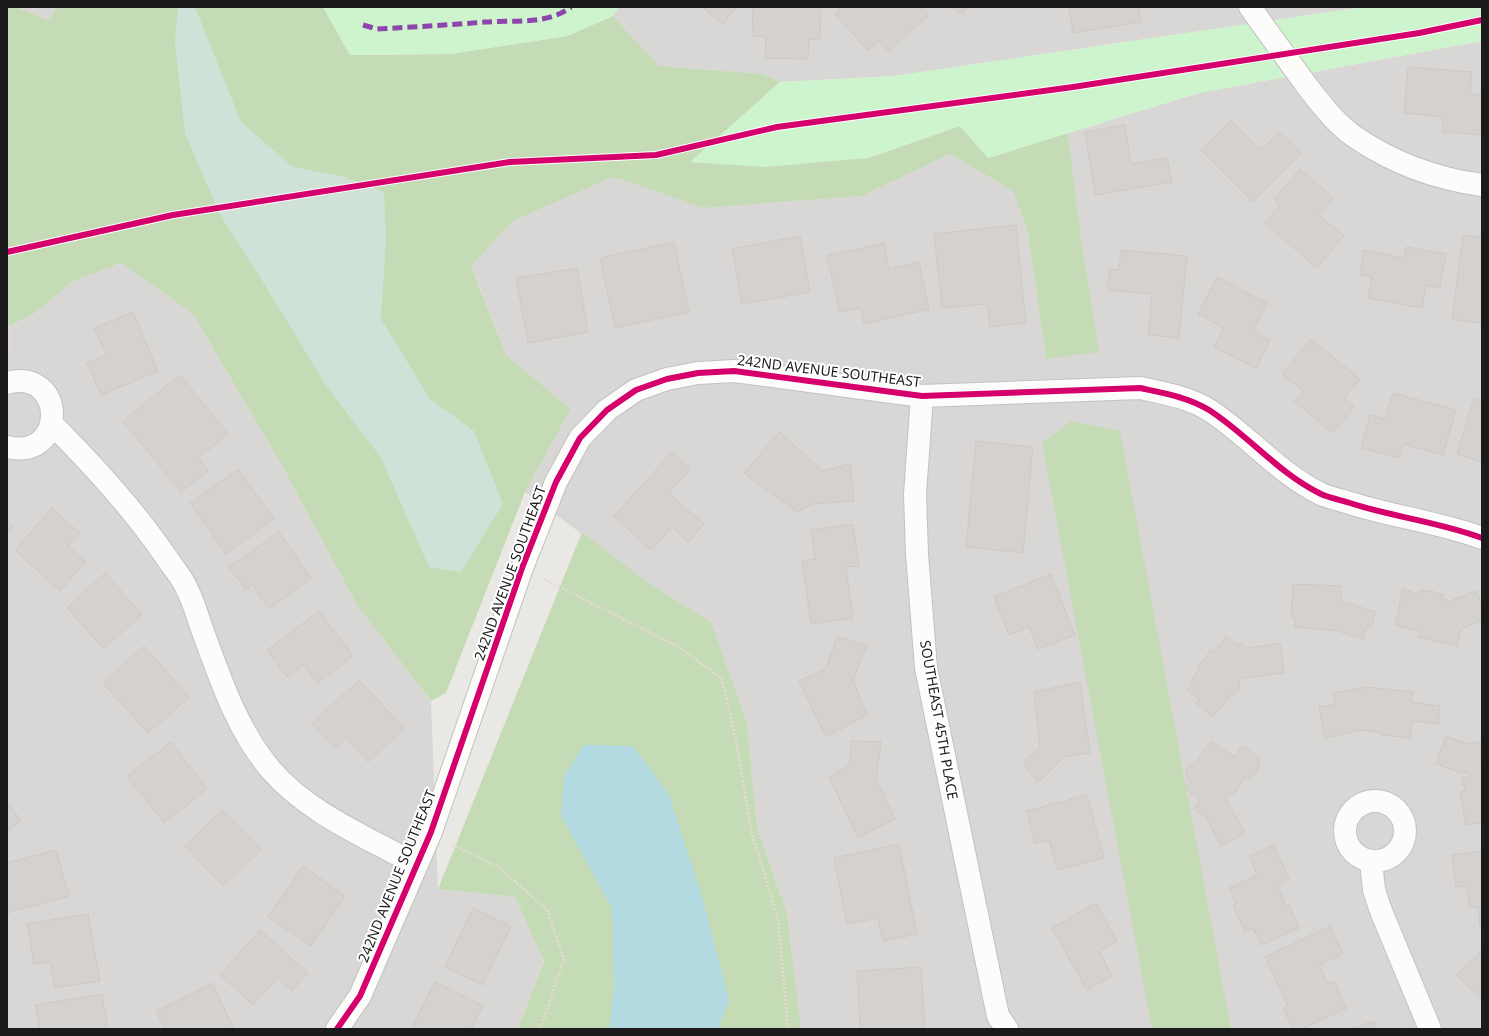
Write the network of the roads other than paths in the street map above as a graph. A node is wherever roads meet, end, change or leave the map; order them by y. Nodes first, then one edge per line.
1 (1250, 7) edge
2 (1482, 185) edge
3 (7, 383) edge
4 (922, 396) junction
5 (52, 424) junction
6 (7, 447) edge
7 (1482, 538) edge
8 (1371, 861) dead end
9 (417, 865) junction
10 (1000, 1025) edge
11 (337, 1029) edge
12 (1430, 1029) edge

1 - 2 street
3 - 5 street
4 - 7 street, 242ND AVENUE SOUTHEAST
4 - 9 street, 242ND AVENUE SOUTHEAST
4 - 10 street, SOUTHEAST 45TH PLACE
5 - 6 street
5 - 9 street
8 - 12 street
9 - 11 street, 242ND AVENUE SOUTHEAST

